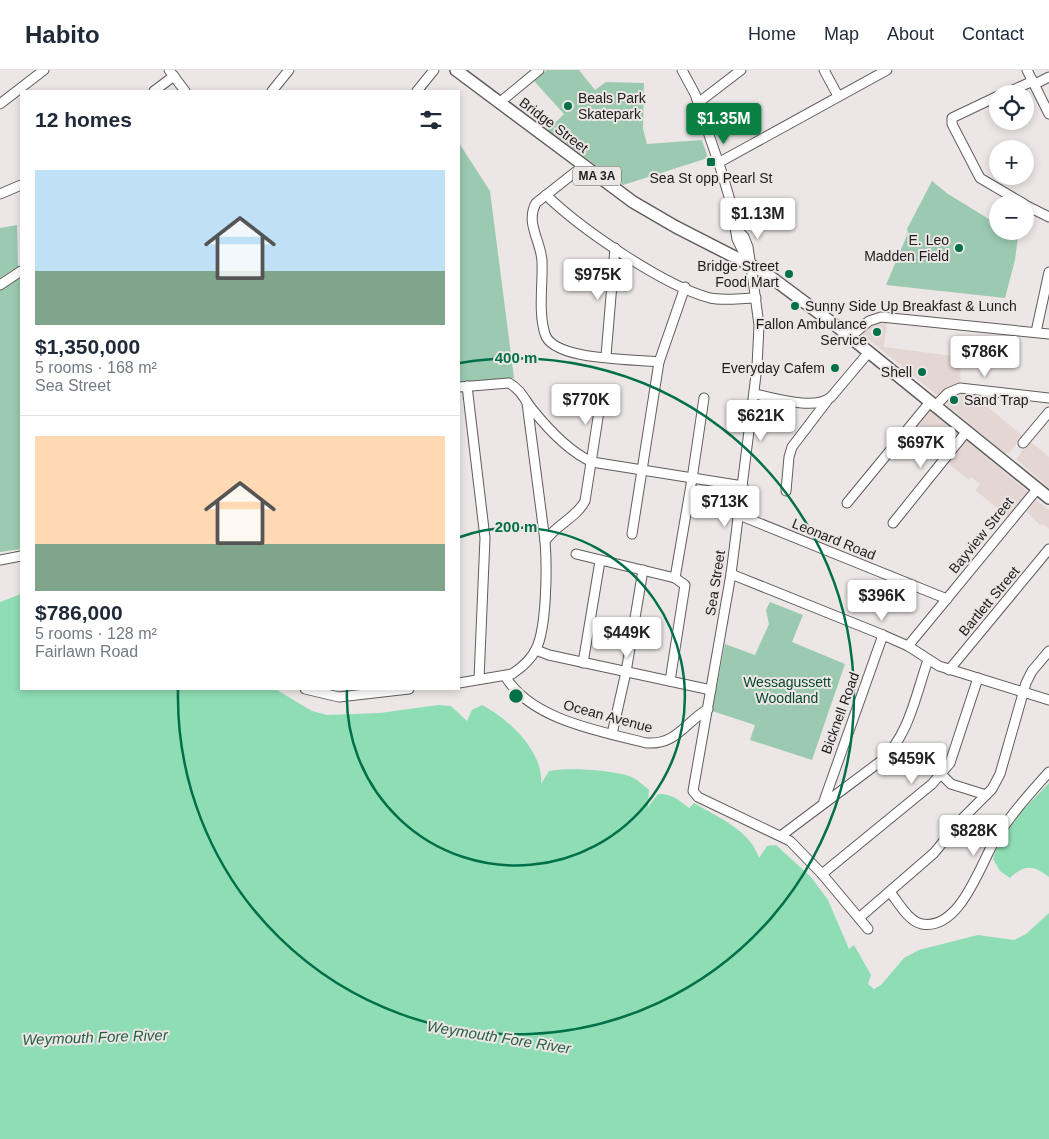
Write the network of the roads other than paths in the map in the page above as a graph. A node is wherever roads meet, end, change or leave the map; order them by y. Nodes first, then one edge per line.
1 (44, 70) edge
2 (289, 70) edge
3 (434, 70) edge
4 (456, 70) edge
5 (539, 70) edge
6 (682, 70) edge
7 (741, 70) edge
8 (824, 70) edge
9 (887, 70) edge
10 (1028, 70) edge
11 (171, 73) edge
12 (1049, 77) edge
13 (1034, 83) junction
14 (1029, 85) edge
15 (155, 90) edge
16 (184, 90) edge
17 (273, 90) edge
18 (418, 90) edge
19 (838, 96) junction
20 (989, 100) edge
21 (499, 103) junction
22 (698, 103) junction
23 (0, 104) edge
24 (1049, 114) edge
25 (718, 163) junction
26 (583, 166) junction
27 (20, 185) edge
28 (0, 194) edge
29 (546, 195) junction
30 (1009, 195) edge
31 (1034, 210) edge
32 (1049, 218) edge
33 (737, 235) junction
34 (615, 248) junction
35 (720, 250) junction
36 (749, 264) junction
37 (20, 272) edge
38 (1049, 272) edge
39 (0, 285) edge
40 (684, 287) junction
41 (756, 298) junction
42 (1036, 332) junction
43 (1049, 334) edge
44 (850, 337) junction
45 (868, 352) junction
46 (606, 356) junction
47 (659, 362) junction
48 (463, 386) edge
49 (602, 392) dead end
50 (755, 394) junction
51 (704, 398) dead end
52 (1049, 398) edge
53 (829, 399) junction
54 (527, 403) junction
55 (933, 403) junction
56 (1049, 412) edge
57 (967, 431) junction
58 (1023, 443) dead end
59 (592, 462) junction
60 (641, 470) junction
61 (692, 479) junction
62 (743, 486) junction
63 (1038, 488) junction
64 (786, 491) dead end
65 (1049, 498) edge
66 (847, 503) dead end
67 (739, 516) junction
68 (543, 520) junction
69 (893, 523) dead end
70 (557, 526) junction
71 (632, 534) dead end
72 (545, 541) junction
73 (1049, 549) edge
74 (576, 554) dead end
75 (20, 556) edge
76 (0, 560) edge
77 (600, 560) junction
78 (643, 570) junction
79 (731, 574) junction
80 (675, 578) junction
81 (947, 599) junction
82 (883, 635) junction
83 (908, 646) junction
84 (536, 650) junction
85 (1049, 651) edge
86 (928, 660) junction
87 (583, 663) junction
88 (949, 670) junction
89 (626, 672) junction
90 (505, 676) junction
91 (978, 678) junction
92 (479, 679) junction
93 (670, 681) junction
94 (460, 683) edge
95 (308, 690) edge
96 (388, 690) edge
97 (711, 690) junction
98 (353, 692) edge
99 (1024, 692) junction
100 (1049, 700) edge
101 (708, 709) junction
102 (612, 734) junction
103 (1049, 772) edge
104 (941, 774) junction
105 (986, 795) junction
106 (824, 801) junction
107 (782, 835) junction
108 (822, 874) junction
109 (890, 892) junction
110 (858, 918) junction
111 (868, 929) dead end

1 - 23 street
2 - 17 street
3 - 18 street
4 - 21 main road, Bridge Street / MA 3A
5 - 21 street
6 - 22 street, Sea Street
7 - 22 street
8 - 19 street
9 - 19 street
10 - 13 street
11 - 15 street
11 - 16 street
12 - 13 street
13 - 14 street
13 - 24 street
19 - 25 street
20 - 30 street
21 - 26 main road, Bridge Street / MA 3A
22 - 25 street, Sea Street
25 - 33 street, Sea Street
26 - 29 street
26 - 35 main road, Bridge Street / MA 3A
27 - 28 street
29 - 34 street
29 - 46 street
31 - 32 street
33 - 35 street
33 - 36 street, Sea Street
34 - 40 street
34 - 46 street
35 - 36 main road, Bridge Street / MA 3A
36 - 41 street, Sea Street
36 - 44 main road, Bridge Street / MA 3A
37 - 39 street
38 - 42 street
40 - 41 street
40 - 47 street
41 - 50 street, Sea Street
42 - 43 street
42 - 44 street
44 - 45 main road, Bridge Street / MA 3A
45 - 53 street
45 - 55 main road, Bridge Street / MA 3A
46 - 47 street
47 - 60 street
48 - 54 street
48 - 92 street
49 - 59 street
50 - 53 street
50 - 62 street, Sea Street
51 - 61 street
52 - 55 street
53 - 64 street
54 - 59 street
54 - 68 street
55 - 57 main road, Bridge Street / MA 3A
55 - 66 street
56 - 58 street
57 - 63 main road, Bridge Street / MA 3A
57 - 69 street
59 - 60 street
59 - 70 street
60 - 61 street
60 - 71 street
61 - 62 street
61 - 80 street
62 - 67 street, Sea Street
63 - 65 main road, Bridge Street / MA 3A
63 - 81 street, Bayview Street
67 - 79 street, Sea Street
67 - 81 street, Leonard Road
68 - 70 street
68 - 72 street
70 - 72 street
72 - 84 street
73 - 88 street, Bartlett Street
74 - 77 street
75 - 76 street
77 - 78 street
77 - 87 street
78 - 80 street
78 - 89 street
79 - 82 street
79 - 97 street, Sea Street
80 - 93 street
81 - 83 street, Bayview Street
82 - 83 street
82 - 106 street, Bicknell Road
83 - 86 street
84 - 87 street
84 - 90 street
85 - 99 street
86 - 88 street
86 - 106 street
87 - 89 street
88 - 91 street
89 - 93 street
89 - 102 street
90 - 92 street
90 - 102 street, Ocean Avenue
91 - 99 street
91 - 104 street
92 - 94 street
93 - 97 street
95 - 98 street
96 - 98 street
97 - 101 street, Sea Street
99 - 100 street
99 - 105 street
101 - 102 street, Ocean Avenue
101 - 107 street, Sea Street
103 - 109 street
104 - 105 street
104 - 108 street
105 - 109 street
106 - 107 street
107 - 108 street
108 - 110 street
109 - 110 street
110 - 111 street

